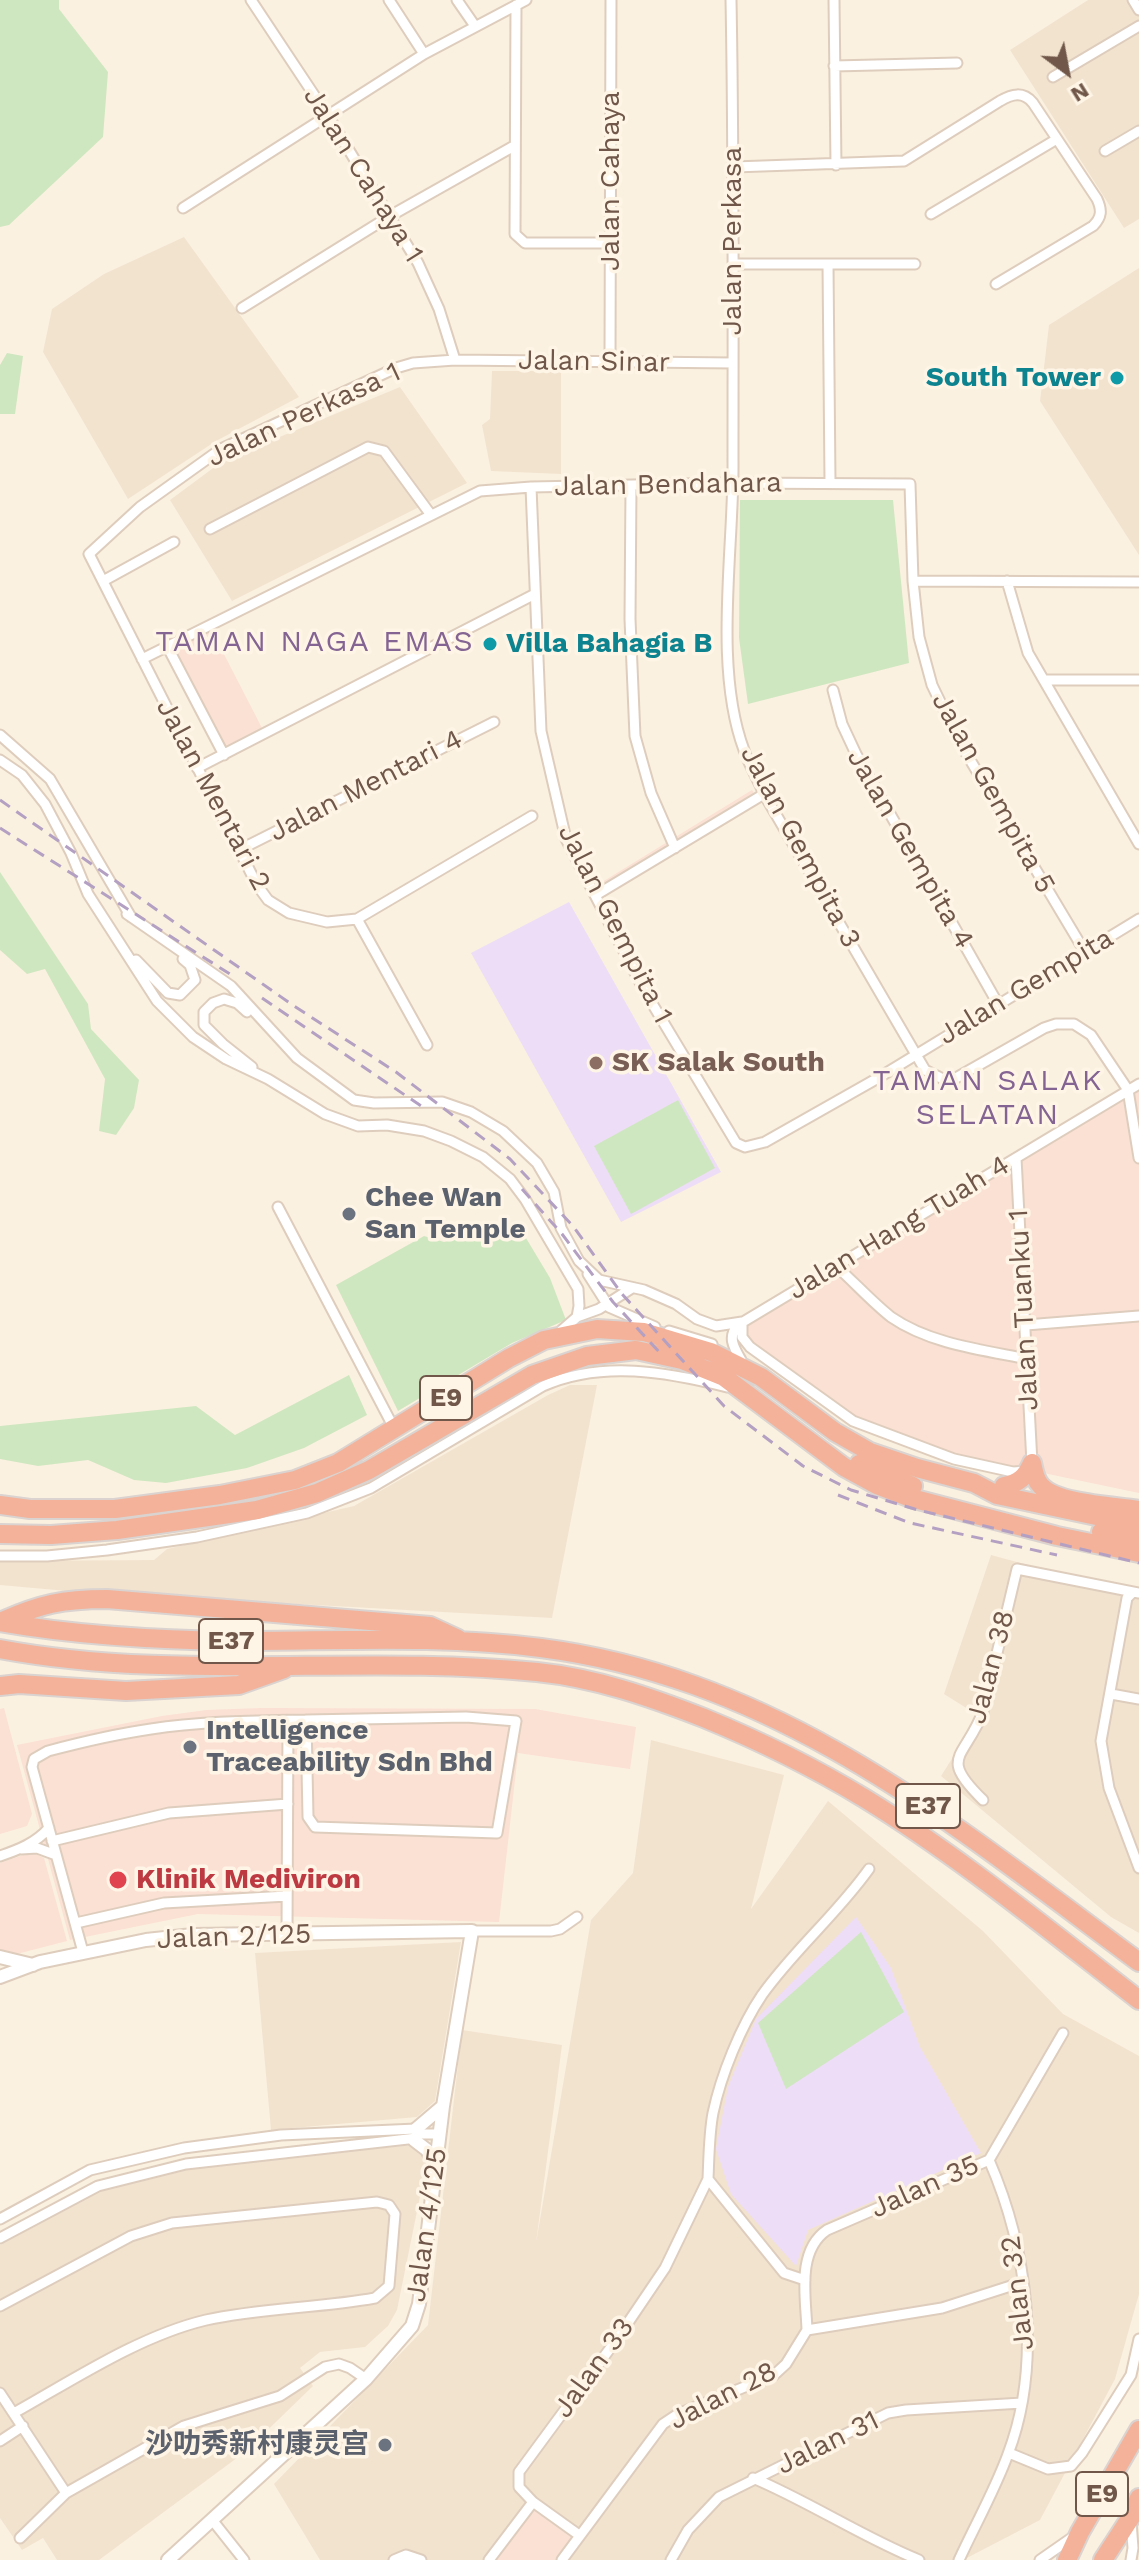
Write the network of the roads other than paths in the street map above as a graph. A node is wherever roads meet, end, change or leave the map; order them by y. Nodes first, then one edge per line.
1 (251, 0) edge
2 (389, 0) edge
3 (457, 0) edge
4 (611, 0) edge
5 (731, 0) edge
6 (834, 0) edge
7 (1133, 0) edge
8 (521, 2) edge
9 (1139, 10) edge
10 (475, 26) junction
11 (1139, 26) edge
12 (424, 54) junction
13 (957, 63) dead end
14 (834, 66) junction
15 (1053, 77) dead end
16 (328, 116) junction
17 (1139, 131) edge
18 (1057, 139) junction
19 (514, 146) junction
20 (1105, 151) dead end
21 (836, 165) junction
22 (734, 167) junction
23 (183, 208) dead end
24 (931, 214) dead end
25 (390, 216) junction
26 (609, 243) junction
27 (734, 264) junction
28 (828, 264) junction
29 (915, 264) dead end
30 (996, 284) dead end
31 (242, 308) dead end
32 (455, 360) junction
33 (610, 362) junction
34 (733, 363) junction
35 (830, 482) junction
36 (733, 483) junction
37 (910, 484) joint
38 (631, 486) junction
39 (531, 487) junction
40 (431, 515) junction
41 (210, 529) dead end
42 (174, 542) dead end
43 (89, 554) joint
44 (103, 581) junction
45 (913, 581) junction
46 (1007, 581) junction
47 (1139, 582) edge
48 (535, 594) junction
49 (167, 646) junction
50 (142, 659) junction
51 (1044, 680) junction
52 (1139, 680) edge
53 (833, 690) dead end
54 (494, 722) dead end
55 (0, 735) edge
56 (224, 755) junction
57 (0, 760) edge
58 (197, 768) junction
59 (764, 794) junction
60 (532, 816) dead end
61 (1139, 844) edge
62 (675, 848) junction
63 (239, 850) junction
64 (596, 895) junction
65 (127, 914) junction
66 (357, 919) junction
67 (1139, 919) edge
68 (115, 936) junction
69 (1085, 952) junction
70 (998, 1004) junction
71 (273, 1034) junction
72 (427, 1045) dead end
73 (915, 1053) junction
74 (268, 1079) junction
75 (1139, 1084) edge
76 (1128, 1090) junction
77 (745, 1147) joint
78 (1016, 1158) junction
79 (1139, 1158) edge
80 (278, 1207) dead end
81 (579, 1261) junction
82 (836, 1266) junction
83 (632, 1288) junction
84 (607, 1304) junction
85 (1139, 1316) edge
86 (577, 1317) junction
87 (742, 1322) junction
88 (1026, 1325) junction
89 (544, 1340) junction
90 (1028, 1359) junction
91 (741, 1360) junction
92 (761, 1377) junction
93 (742, 1390) junction
94 (395, 1430) junction
95 (819, 1449) junction
96 (1030, 1467) junction
97 (974, 1483) junction
98 (1004, 1486) junction
99 (1053, 1494) junction
100 (0, 1505) edge
101 (1139, 1510) edge
102 (1139, 1525) edge
103 (0, 1534) edge
104 (1139, 1539) edge
105 (1139, 1553) edge
106 (0, 1556) edge
107 (1136, 1592) edge
108 (0, 1622) edge
109 (463, 1643) junction
110 (0, 1649) edge
111 (293, 1664) junction
112 (0, 1686) edge
113 (1111, 1694) junction
114 (1139, 1699) edge
115 (306, 1720) junction
116 (288, 1721) junction
117 (983, 1800) dead end
118 (288, 1804) junction
119 (49, 1828) junction
120 (52, 1841) junction
121 (21, 1849) junction
122 (56, 1855) junction
123 (0, 1856) edge
124 (1139, 1868) edge
125 (869, 1869) dead end
126 (287, 1896) junction
127 (577, 1917) dead end
128 (76, 1923) junction
129 (472, 1931) junction
130 (287, 1934) junction
131 (83, 1952) junction
132 (0, 1957) edge
133 (1139, 1962) edge
134 (33, 1965) junction
135 (0, 1977) edge
136 (1139, 2000) edge
137 (1063, 2033) dead end
138 (443, 2106) junction
139 (418, 2134) junction
140 (439, 2134) junction
141 (989, 2160) junction
142 (435, 2165) junction
143 (708, 2179) junction
144 (0, 2219) edge
145 (0, 2238) edge
146 (805, 2280) junction
147 (1023, 2282) junction
148 (0, 2306) edge
149 (807, 2330) junction
150 (1139, 2339) edge
151 (366, 2379) junction
152 (0, 2393) edge
153 (1022, 2403) junction
154 (14, 2413) junction
155 (23, 2426) junction
156 (1139, 2430) edge
157 (0, 2441) edge
158 (1009, 2453) junction
159 (753, 2478) junction
160 (66, 2493) junction
161 (1139, 2498) edge
162 (533, 2502) junction
163 (1131, 2517) junction
164 (213, 2521) junction
165 (1080, 2532) junction
166 (579, 2535) junction
167 (20, 2538) dead end
168 (1136, 2551) edge
169 (168, 2560) edge
170 (244, 2560) edge
171 (394, 2560) edge
172 (421, 2560) edge
173 (489, 2560) edge
174 (562, 2560) edge
175 (671, 2560) edge
176 (919, 2560) edge
177 (959, 2560) edge
178 (1040, 2560) edge
179 (1067, 2560) edge
180 (1103, 2560) edge
181 (1131, 2560) edge

1 - 16 street, Jalan Cahaya 1
2 - 12 street
3 - 10 street
4 - 26 street, Jalan Cahaya
5 - 22 street, Jalan Perkasa
6 - 14 street
7 - 9 street
8 - 10 street
8 - 19 street
10 - 12 street
11 - 15 street
12 - 16 street
13 - 14 street
14 - 21 street
16 - 23 street
16 - 25 street, Jalan Cahaya 1
17 - 20 street
18 - 21 street
18 - 24 street
18 - 30 street
19 - 25 street
19 - 26 street
21 - 22 street
22 - 27 street, Jalan Perkasa
25 - 31 street
25 - 32 street, Jalan Cahaya 1
26 - 33 street, Jalan Cahaya
27 - 28 street
27 - 34 street, Jalan Perkasa
28 - 29 street
28 - 35 street
32 - 33 street, Jalan Sinar
32 - 43 street, Jalan Perkasa 1
33 - 34 street, Jalan Sinar
34 - 36 street, Jalan Perkasa
35 - 36 street, Jalan Bendahara
35 - 37 street, Jalan Bendahara
36 - 38 street, Jalan Bendahara
36 - 59 street, Jalan Gempita 3
37 - 45 street, Jalan Gempita 5
38 - 39 street, Jalan Bendahara
38 - 62 street
39 - 40 street, Jalan Bendahara
39 - 48 street, Jalan Gempita 1
40 - 41 street
40 - 49 street, Jalan Bendahara
42 - 44 street
43 - 44 street, Jalan Mentari 2
44 - 50 street, Jalan Mentari 2
45 - 46 street
45 - 69 street, Jalan Gempita 5
46 - 47 street
46 - 51 street
48 - 56 street
48 - 64 street, Jalan Gempita 1
49 - 50 street, Jalan Bendahara
49 - 56 street
50 - 58 street, Jalan Mentari 2
51 - 52 street
51 - 61 street
53 - 70 street, Jalan Gempita 4
54 - 63 street, Jalan Mentari 4
55 - 65 street
56 - 58 street
57 - 68 street
58 - 63 street, Jalan Mentari 2
59 - 62 street
59 - 73 street, Jalan Gempita 3
60 - 66 street, Jalan Mentari 2
62 - 64 street
63 - 66 street, Jalan Mentari 2
64 - 77 street, Jalan Gempita 1
65 - 68 street
65 - 71 street
66 - 72 street
67 - 69 street, Jalan Gempita
68 - 74 street
69 - 70 street, Jalan Gempita
70 - 73 street, Jalan Gempita
71 - 74 street
71 - 81 street
73 - 76 street, Jalan Gempita 3
73 - 77 street, Jalan Gempita
74 - 86 street
75 - 76 street, Jalan Hang Tuah 4
76 - 78 street, Jalan Hang Tuah 4
76 - 79 street
78 - 82 street, Jalan Hang Tuah 4
78 - 88 street, Jalan Tuanku 1
80 - 94 street
81 - 83 street
81 - 84 street
82 - 87 street, Jalan Hang Tuah 4
82 - 90 street
83 - 84 street
83 - 87 street
84 - 86 street
84 - 91 street
85 - 88 street
86 - 89 street
87 - 91 street
87 - 96 street
88 - 90 street, Jalan Tuanku 1
89 - 92 highway, E9
89 - 94 highway, E9
90 - 96 street, Jalan Tuanku 1
91 - 92 street
92 - 97 highway, E9
93 - 95 highway, E9
93 - 103 highway, E9
93 - 106 street
94 - 100 highway, E9
95 - 104 highway
95 - 105 highway, E9
96 - 98 highway
96 - 99 highway
97 - 98 highway
97 - 102 highway, E9
98 - 99 highway
99 - 101 highway
107 - 113 street
107 - 117 street, Jalan 38
108 - 109 highway, E37
108 - 109 highway
109 - 133 highway, E37
110 - 111 highway, E37
111 - 112 highway
111 - 136 highway, E37
113 - 114 street
113 - 124 street
115 - 115 street
115 - 116 street
116 - 118 street
116 - 119 street
118 - 120 street
118 - 126 street
119 - 120 street
119 - 121 street
120 - 122 street
121 - 122 street
121 - 123 street
122 - 128 street
125 - 143 street, Jalan 33
126 - 128 street
126 - 130 street
127 - 129 street
128 - 131 street
129 - 130 street, Jalan 2/125
129 - 138 street, Jalan 4/125
130 - 131 street, Jalan 2/125
131 - 134 street, Jalan 2/125
132 - 134 street
134 - 135 street, Jalan 2/125
137 - 141 street, Jalan 35
138 - 139 street
138 - 140 street, Jalan 4/125
139 - 140 street
139 - 142 street
139 - 144 street
139 - 145 street
140 - 142 street, Jalan 4/125
141 - 146 street, Jalan 35
141 - 147 street, Jalan 32
142 - 151 street, Jalan 4/125
143 - 146 street
143 - 162 street, Jalan 33
146 - 149 street, Jalan 35
147 - 149 street
147 - 153 street, Jalan 32
148 - 154 street
149 - 166 street, Jalan 28
150 - 158 street
151 - 160 street
151 - 164 street, Jalan 4/125
152 - 154 street
153 - 158 street, Jalan 32
153 - 159 street, Jalan 31
154 - 155 street
155 - 157 street
155 - 160 street
156 - 165 highway, E9
158 - 177 street, Jalan 32
159 - 175 street, Jalan 31
159 - 176 street
160 - 167 street
161 - 163 highway, E9
162 - 166 street
162 - 173 street
163 - 168 street
163 - 180 highway, E9
164 - 169 street, Jalan 4/125
164 - 170 street
165 - 178 street
165 - 179 highway, E9
166 - 174 street, Jalan 28
168 - 181 street
171 - 172 street

